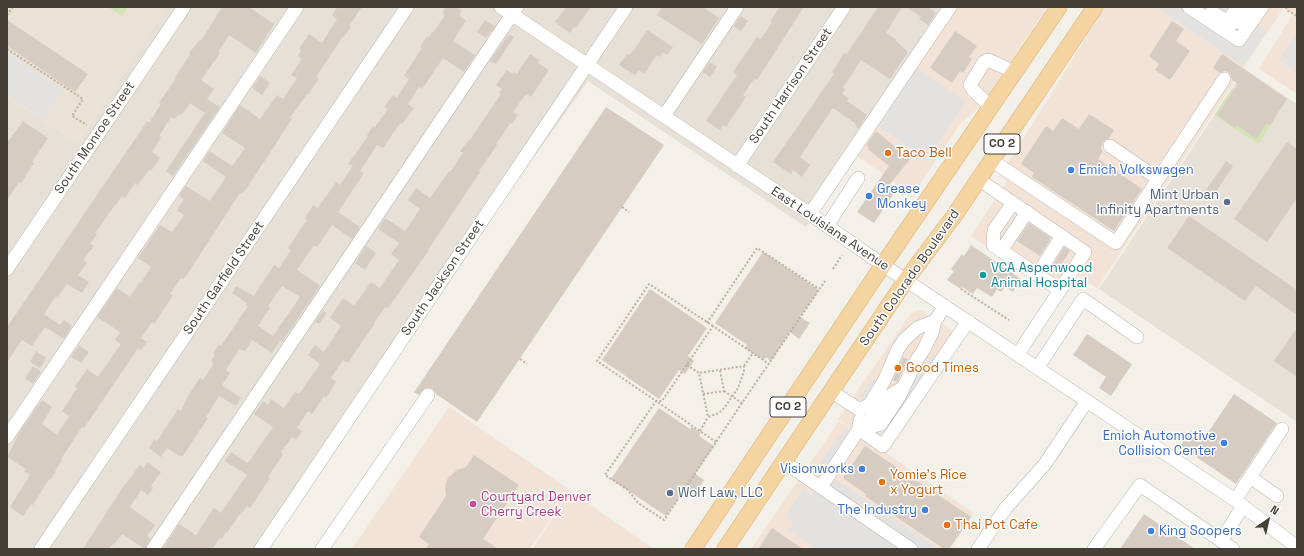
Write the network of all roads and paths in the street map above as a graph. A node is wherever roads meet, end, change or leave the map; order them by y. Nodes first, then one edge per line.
1 (13, 7) edge
2 (184, 7) edge
3 (296, 7) edge
4 (408, 7) edge
5 (626, 7) edge
6 (737, 7) edge
7 (844, 7) edge
8 (950, 7) edge
9 (1059, 7) edge
10 (1095, 7) edge
11 (1189, 7) edge
12 (1204, 7) edge
13 (1238, 7) edge
14 (1248, 7) edge
15 (1262, 7) edge
16 (1286, 7) edge
17 (510, 9) edge
18 (7, 15) edge
19 (1297, 16) edge
20 (1230, 23) junction
21 (7, 49) edge
22 (587, 64) junction
23 (1015, 72) junction
24 (1224, 79) dead end
25 (991, 107) junction
26 (664, 116) junction
27 (87, 126) dead end
28 (1110, 146) dead end
29 (991, 160) junction
30 (737, 166) junction
31 (858, 178) dead end
32 (978, 179) junction
33 (1158, 179) junction
34 (1013, 202) junction
35 (622, 208) dead end
36 (629, 212) dead end
37 (1027, 212) junction
38 (810, 214) junction
39 (827, 226) junction
40 (1062, 236) junction
41 (1001, 251) junction
42 (842, 255) dead end
43 (883, 265) junction
44 (833, 268) dead end
45 (7, 269) edge
46 (1037, 275) junction
47 (825, 280) dead end
48 (906, 280) junction
49 (819, 289) junction
50 (961, 289) dead end
51 (1060, 290) junction
52 (945, 306) junction
53 (935, 320) junction
54 (1009, 320) dead end
55 (968, 321) junction
56 (707, 322) junction
57 (713, 326) junction
58 (1137, 337) dead end
59 (753, 353) junction
60 (1018, 354) junction
61 (520, 359) dead end
62 (527, 364) dead end
63 (769, 364) junction
64 (686, 365) junction
65 (744, 366) junction
66 (1038, 368) junction
67 (720, 370) junction
68 (699, 373) junction
69 (724, 391) junction
70 (832, 392) junction
71 (703, 394) junction
72 (428, 395) dead end
73 (732, 396) junction
74 (656, 401) junction
75 (1087, 401) junction
76 (742, 403) junction
77 (708, 417) junction
78 (862, 421) junction
79 (1282, 429) dead end
80 (700, 431) junction
81 (7, 437) edge
82 (716, 442) junction
83 (784, 462) junction
84 (1250, 477) junction
85 (821, 487) junction
86 (1278, 496) dead end
87 (1239, 503) junction
88 (1221, 541) junction
89 (1297, 547) edge
90 (41, 549) edge
91 (153, 549) edge
92 (261, 549) edge
93 (322, 549) edge
94 (693, 549) edge
95 (725, 549) edge
96 (911, 549) edge
97 (978, 549) edge
98 (1094, 549) edge
99 (1233, 549) edge

1 - 18 path
2 - 45 street, South Monroe Street
3 - 81 street
4 - 90 street, South Garfield Street
5 - 22 street, South Jackson Street
6 - 26 street
7 - 30 street, South Harrison Street
8 - 38 street
9 - 23 main road, CO 2
10 - 29 main road, South Colorado Boulevard / CO 2
11 - 15 street
12 - 20 street
13 - 20 street
14 - 20 street
16 - 19 path
17 - 22 street, East Louisiana Avenue
17 - 91 street
21 - 27 path
22 - 26 street, East Louisiana Avenue
22 - 92 street, South Jackson Street
23 - 25 main road, CO 2
23 - 25 street
24 - 33 street
25 - 43 main road, CO 2
26 - 30 street, East Louisiana Avenue
28 - 33 street
29 - 32 main road, South Colorado Boulevard / CO 2
29 - 33 street
30 - 38 street, East Louisiana Avenue
31 - 39 street
32 - 34 street
32 - 48 main road, South Colorado Boulevard / CO 2
34 - 37 street
34 - 41 street
35 - 36 path
37 - 40 street
37 - 41 street
38 - 39 street, East Louisiana Avenue
39 - 43 street, East Louisiana Avenue
40 - 46 street
40 - 51 street
41 - 46 street
42 - 44 path
43 - 48 street, East Louisiana Avenue
43 - 94 main road, CO 2
46 - 51 street
47 - 49 path
48 - 52 street, East Louisiana Avenue
48 - 70 main road, South Colorado Boulevard / CO 2
49 - 56 path
49 - 63 path
50 - 54 path
51 - 60 street
52 - 53 street
52 - 55 street, East Louisiana Avenue
53 - 78 street
53 - 78 street
55 - 60 street, East Louisiana Avenue
55 - 78 street
56 - 57 path
56 - 74 path
57 - 59 path
57 - 64 path
58 - 66 street
59 - 63 path
59 - 65 path
60 - 66 street, East Louisiana Avenue
61 - 62 path
63 - 76 path
64 - 68 path
64 - 74 path
65 - 67 path
65 - 73 path
66 - 75 street, East Louisiana Avenue
67 - 68 path
67 - 69 path
68 - 71 path
69 - 71 path
69 - 73 path
70 - 78 street
70 - 83 main road, South Colorado Boulevard / CO 2
71 - 77 path
72 - 93 street
73 - 76 path
73 - 77 path
74 - 80 path
74 - 82 path
75 - 87 street, East Louisiana Avenue
75 - 97 street
76 - 82 path
77 - 80 path
78 - 85 street
79 - 84 street
80 - 82 path
83 - 85 street
83 - 95 main road, South Colorado Boulevard / CO 2
84 - 86 street
84 - 87 street
85 - 96 street
87 - 88 street
87 - 89 street, East Louisiana Avenue
88 - 98 street
88 - 99 street

